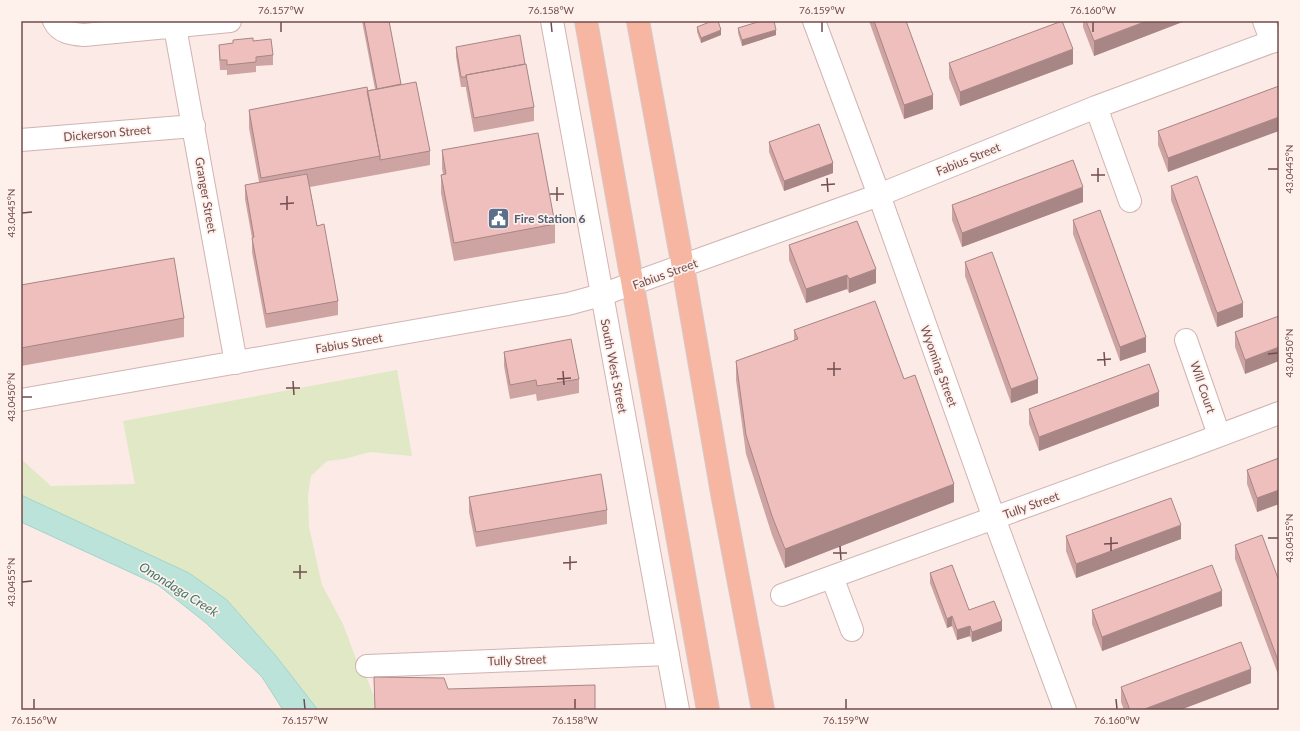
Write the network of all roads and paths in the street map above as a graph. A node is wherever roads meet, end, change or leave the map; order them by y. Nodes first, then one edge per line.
1 (230, 21) edge
2 (552, 21) edge
3 (586, 21) edge
4 (638, 21) edge
5 (814, 21) edge
6 (1264, 21) edge
7 (54, 22) edge
8 (175, 27) junction
9 (1276, 40) edge
10 (1096, 107) junction
11 (194, 126) junction
12 (21, 140) edge
13 (879, 195) junction
14 (1130, 201) dead end
15 (683, 267) junction
16 (632, 286) junction
17 (601, 296) junction
18 (1186, 340) dead end
19 (236, 363) junction
20 (21, 400) edge
21 (1279, 412) edge
22 (1219, 435) junction
23 (994, 518) junction
24 (832, 577) junction
25 (782, 595) dead end
26 (852, 630) dead end
27 (668, 654) junction
28 (367, 666) dead end
29 (678, 710) edge
30 (708, 710) edge
31 (763, 710) edge
32 (1065, 710) edge

1 - 8 street
2 - 17 street, South West Street
3 - 16 main road
4 - 15 main road
5 - 13 street, Wyoming Street
6 - 9 street
7 - 8 street
8 - 11 street, Granger Street
9 - 10 street, Fabius Street
10 - 13 street, Fabius Street
10 - 14 street
11 - 12 street, Dickerson Street
11 - 19 street, Granger Street
13 - 15 street, Fabius Street
13 - 23 street, Wyoming Street
15 - 16 street, Fabius Street
15 - 31 main road
16 - 17 street, Fabius Street
16 - 30 main road
17 - 19 street, Fabius Street
17 - 27 street, South West Street
18 - 22 street, Will Court
19 - 20 street, Fabius Street
21 - 22 street, Tully Street
22 - 23 street, Tully Street
23 - 24 street, Tully Street
23 - 32 street, Wyoming Street
24 - 25 street, Tully Street
24 - 26 street
27 - 28 street, Tully Street
27 - 29 street, South West Street

